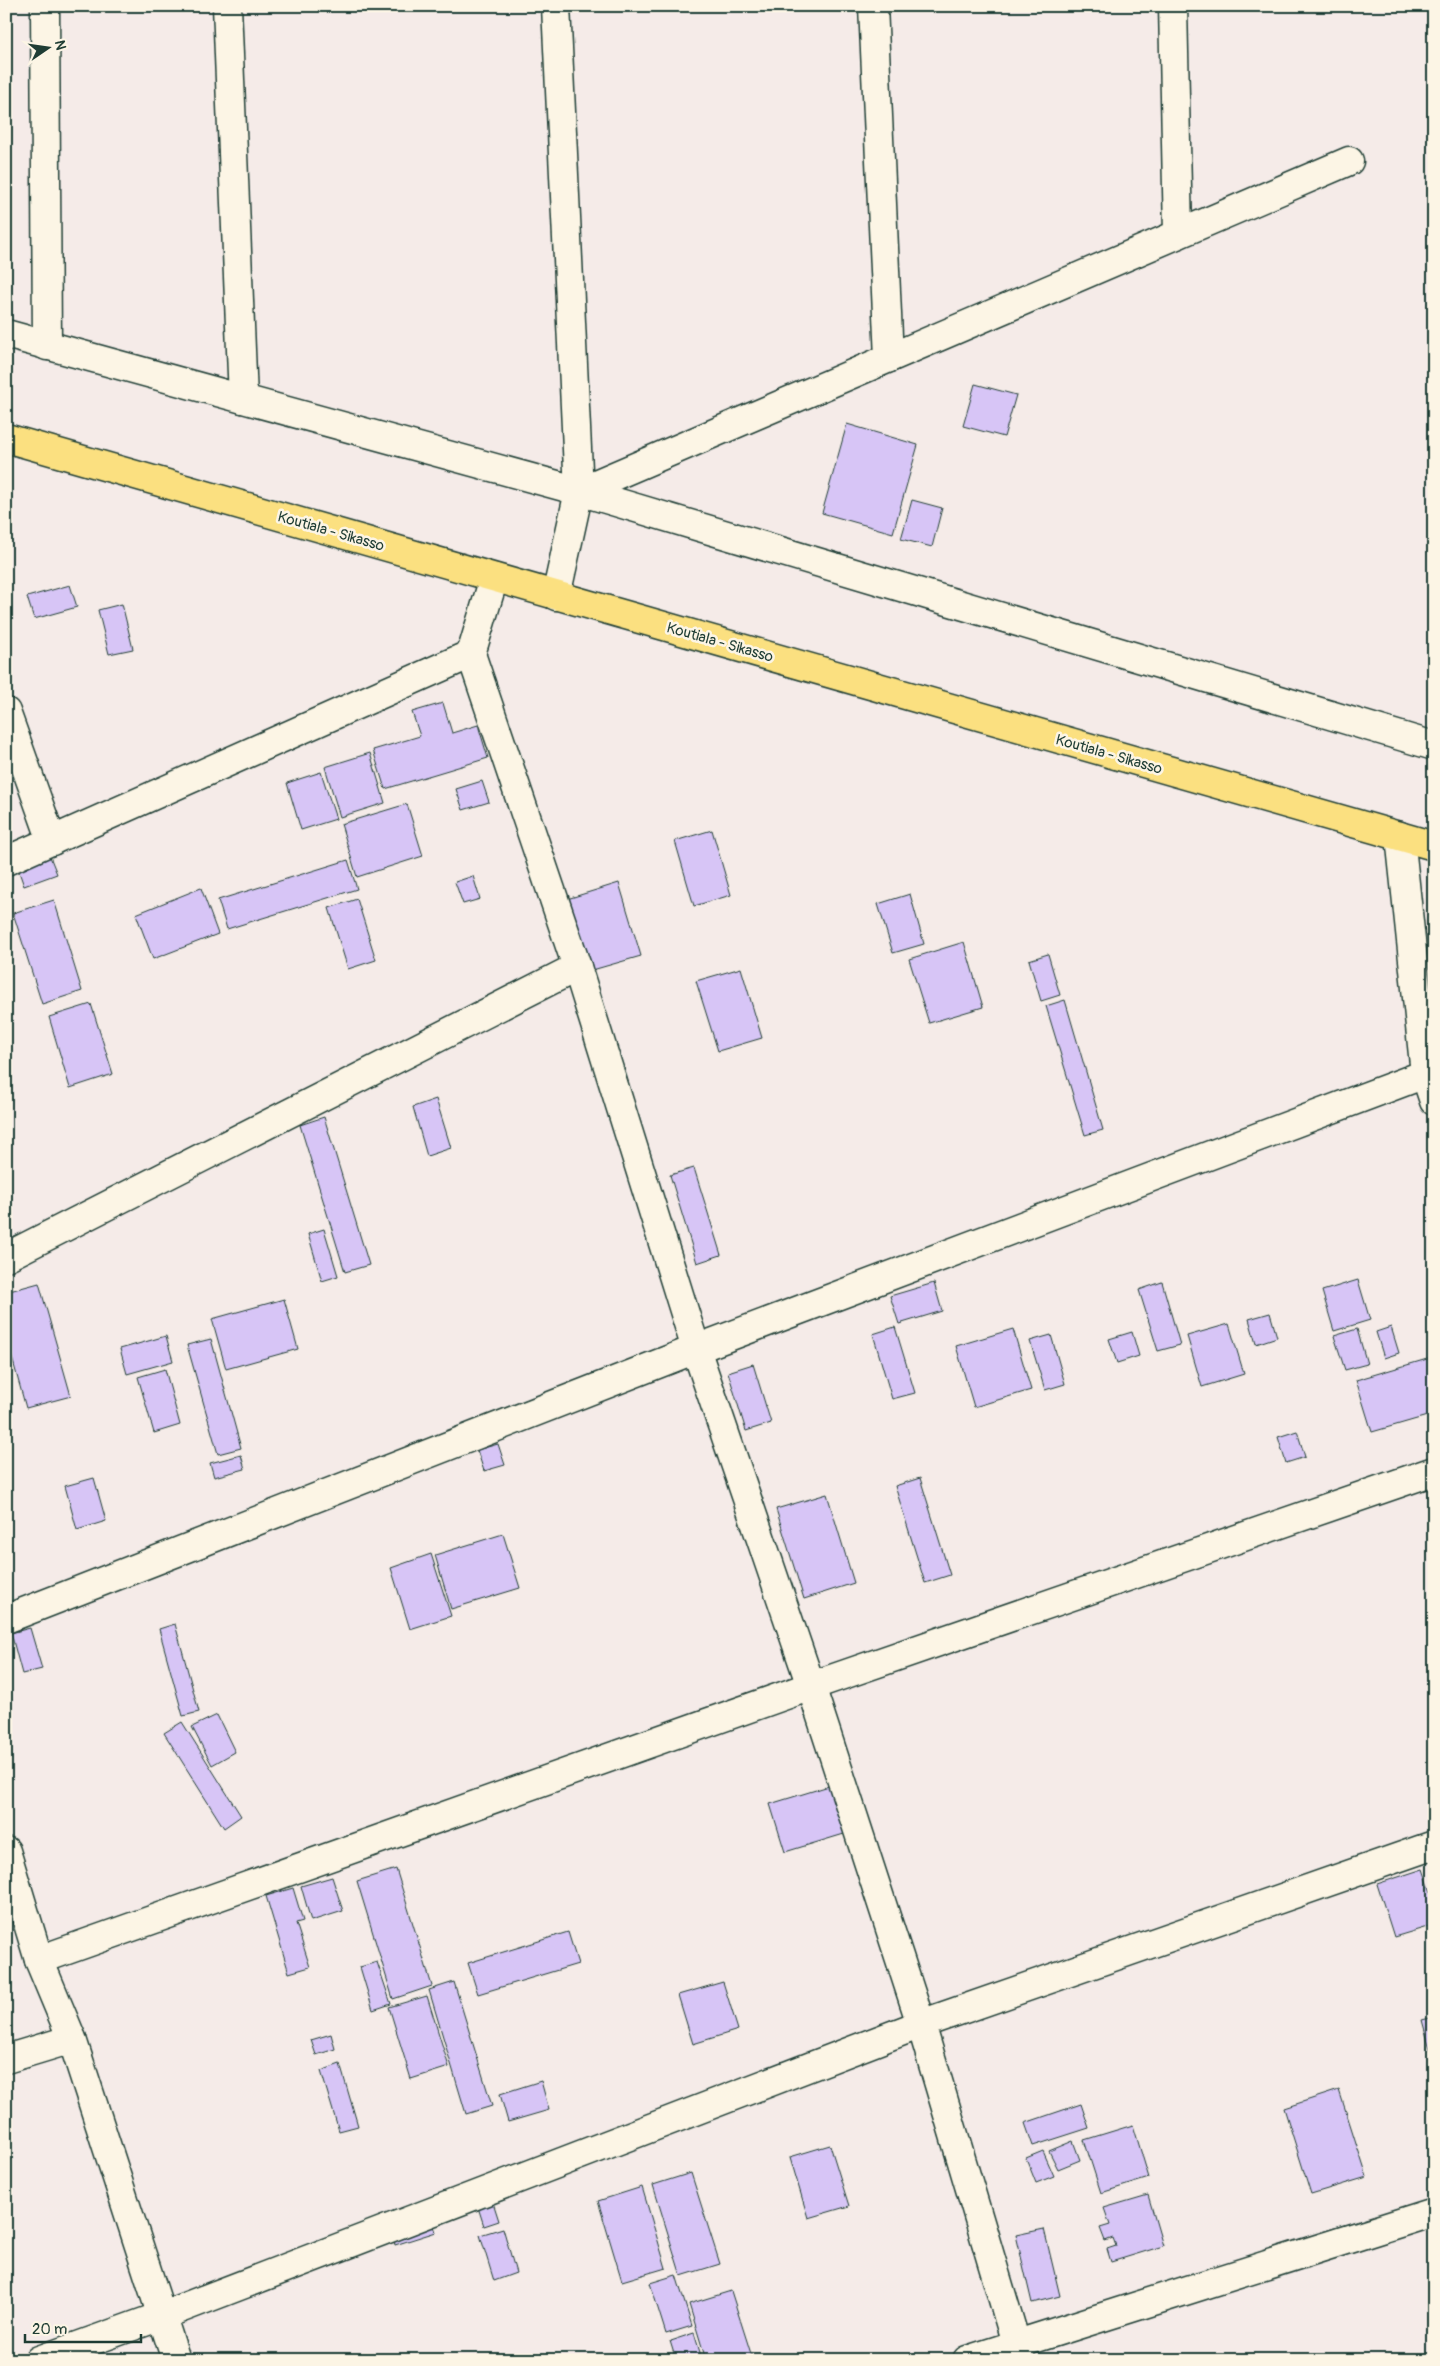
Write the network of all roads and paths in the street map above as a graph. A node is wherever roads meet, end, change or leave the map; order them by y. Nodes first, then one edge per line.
1 (46, 6) edge
2 (227, 6) edge
3 (556, 6) edge
4 (872, 6) edge
5 (1172, 6) edge
6 (1349, 161) dead end
7 (1178, 234) junction
8 (6, 334) edge
9 (48, 346) junction
10 (889, 358) junction
11 (243, 399) junction
12 (6, 438) edge
13 (579, 491) junction
14 (494, 578) junction
15 (556, 596) junction
16 (471, 654) junction
17 (6, 712) edge
18 (1434, 746) edge
19 (1400, 836) junction
20 (52, 841) junction
21 (1434, 846) edge
22 (6, 861) edge
23 (577, 968) junction
24 (1425, 1074) junction
25 (1434, 1101) edge
26 (6, 1257) edge
27 (696, 1349) junction
28 (1434, 1471) edge
29 (6, 1620) edge
30 (812, 1686) junction
31 (1434, 1845) edge
32 (6, 1851) edge
33 (38, 1960) junction
34 (921, 2024) junction
35 (72, 2039) junction
36 (6, 2059) edge
37 (1434, 2212) edge
38 (161, 2316) junction
39 (1019, 2352) edge
40 (39, 2360) edge
41 (176, 2360) edge
42 (967, 2360) edge

1 - 9 street
2 - 11 street
3 - 13 street
4 - 10 street
5 - 7 street
6 - 7 street
7 - 10 street
8 - 9 street
9 - 11 street
10 - 13 street
11 - 13 street
12 - 14 main road, Koutiala - Sikasso
13 - 15 street
13 - 18 street
14 - 15 main road, Koutiala - Sikasso
14 - 16 street
15 - 19 main road, Koutiala - Sikasso
16 - 20 street
16 - 23 street
17 - 20 street
19 - 21 main road, Koutiala - Sikasso
19 - 24 street
20 - 22 street
23 - 26 street
23 - 27 street
24 - 25 street
24 - 27 street
27 - 29 street
27 - 30 street
28 - 30 street
30 - 33 street
30 - 34 street
31 - 34 street
32 - 33 street
33 - 35 street
34 - 38 street
34 - 39 street
35 - 36 street
35 - 38 street
37 - 39 street
38 - 40 street
38 - 41 street
39 - 42 street

